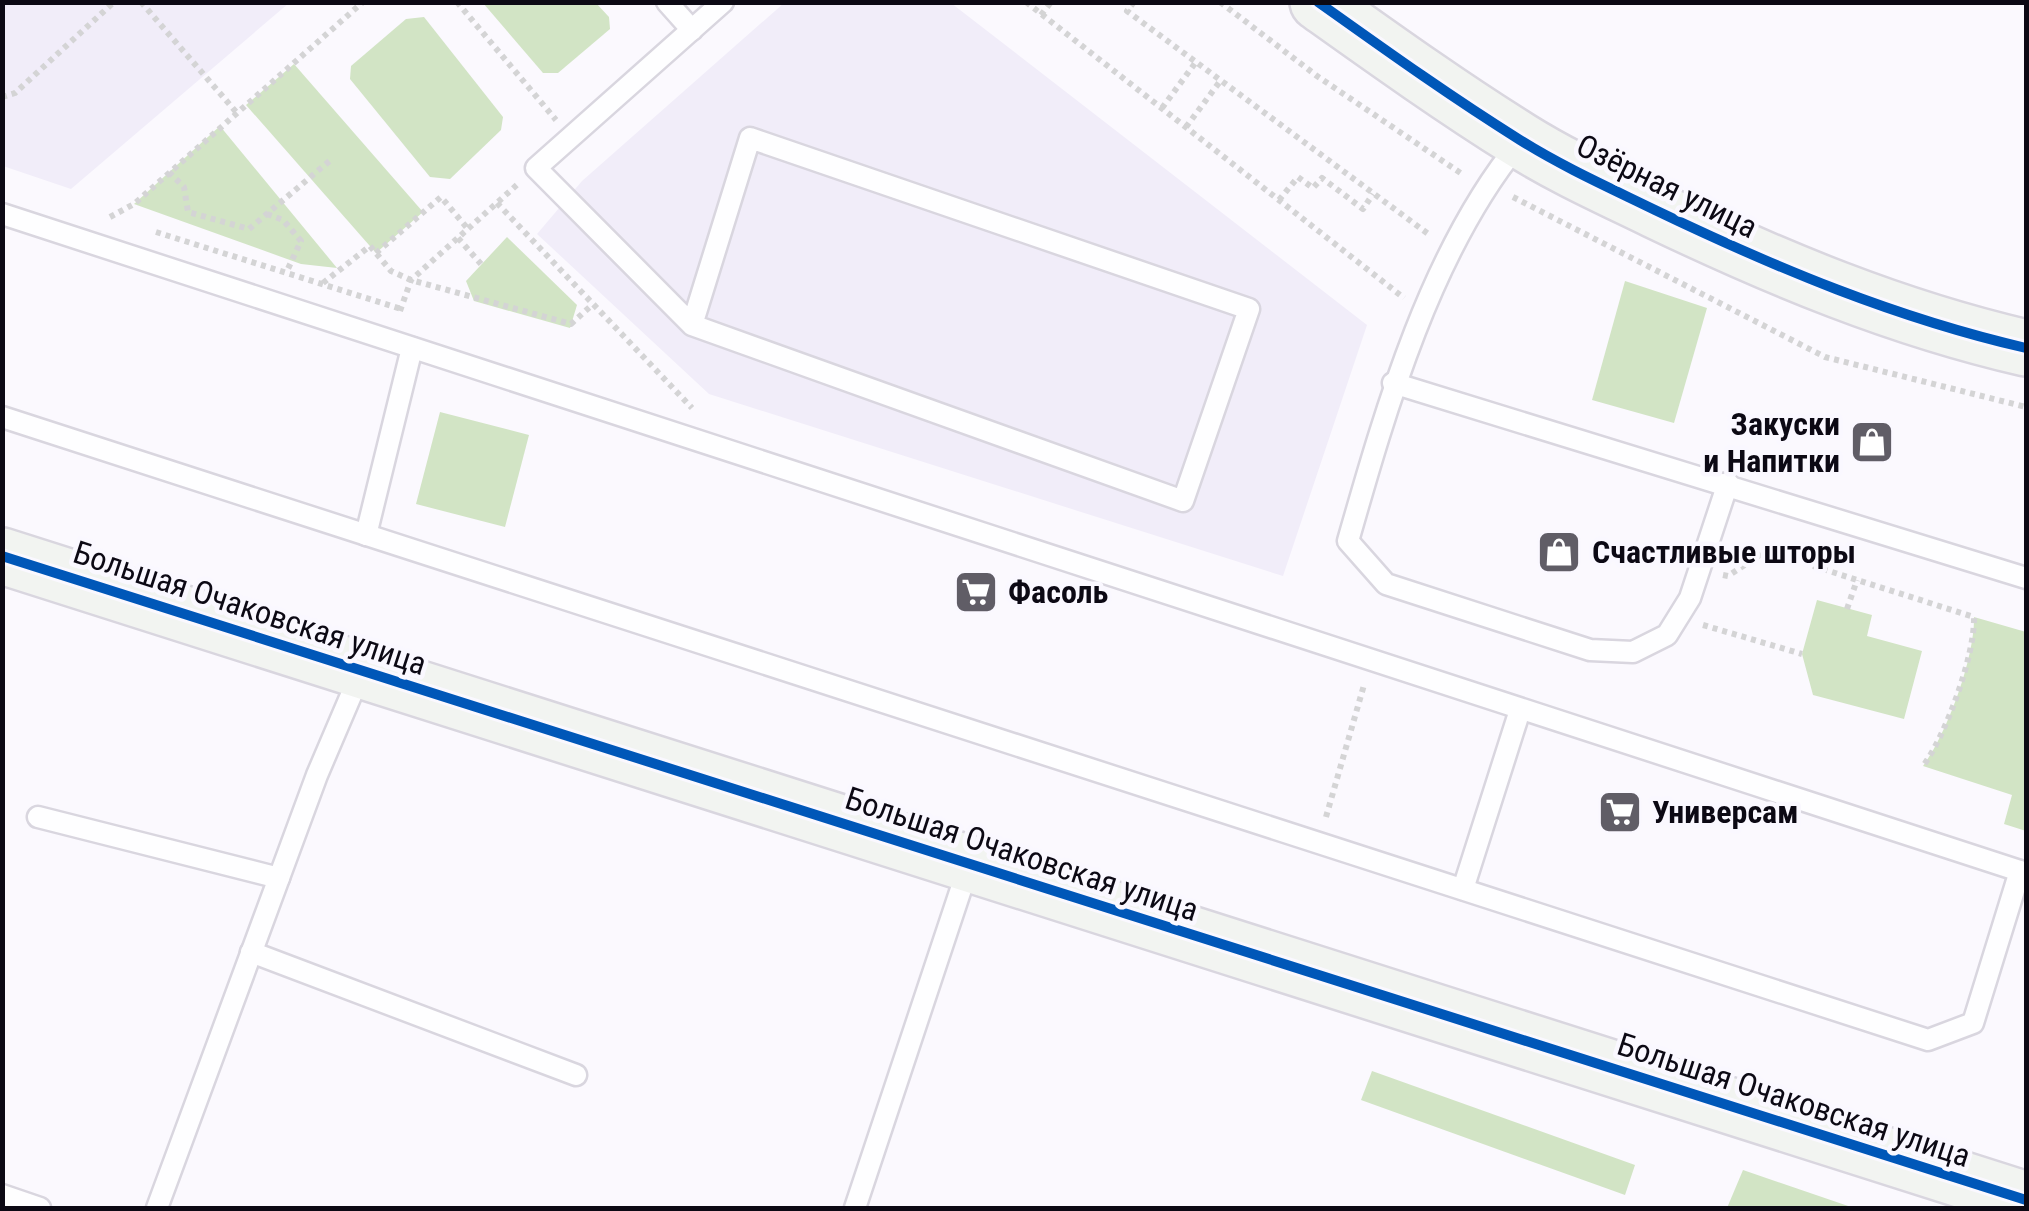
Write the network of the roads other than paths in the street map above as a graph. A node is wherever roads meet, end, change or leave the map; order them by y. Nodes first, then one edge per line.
1 (667, 2) edge
2 (722, 2) edge
3 (1318, 2) edge
4 (692, 30) junction
5 (1521, 141) junction
6 (2, 214) edge
7 (692, 325) junction
8 (412, 348) junction
9 (2026, 348) edge
10 (1394, 383) junction
11 (2, 417) edge
12 (1728, 483) junction
13 (366, 535) junction
14 (2, 556) edge
15 (2026, 578) edge
16 (361, 670) junction
17 (1520, 710) junction
18 (38, 817) dead end
19 (969, 863) junction
20 (2023, 872) edge
21 (279, 878) junction
22 (1462, 890) junction
23 (251, 952) junction
24 (576, 1075) dead end
25 (2, 1195) edge
26 (2026, 1200) edge
27 (40, 1208) edge
28 (158, 1208) edge
29 (855, 1208) edge

1 - 4 lane
2 - 4 lane
3 - 5 street, Озёрная улица
4 - 7 lane
5 - 9 street, Озёрная улица
5 - 10 lane
6 - 8 lane
7 - 7 lane
8 - 13 lane
8 - 17 lane
10 - 12 lane
10 - 12 lane
11 - 13 lane
12 - 15 lane
13 - 22 lane
14 - 16 street, Большая Очаковская улица
16 - 19 street, Большая Очаковская улица
16 - 21 lane
17 - 20 lane
17 - 22 lane
18 - 21 lane
19 - 26 street, Большая Очаковская улица
19 - 29 lane
20 - 22 lane
21 - 23 lane
23 - 24 lane
23 - 28 lane
25 - 27 lane

